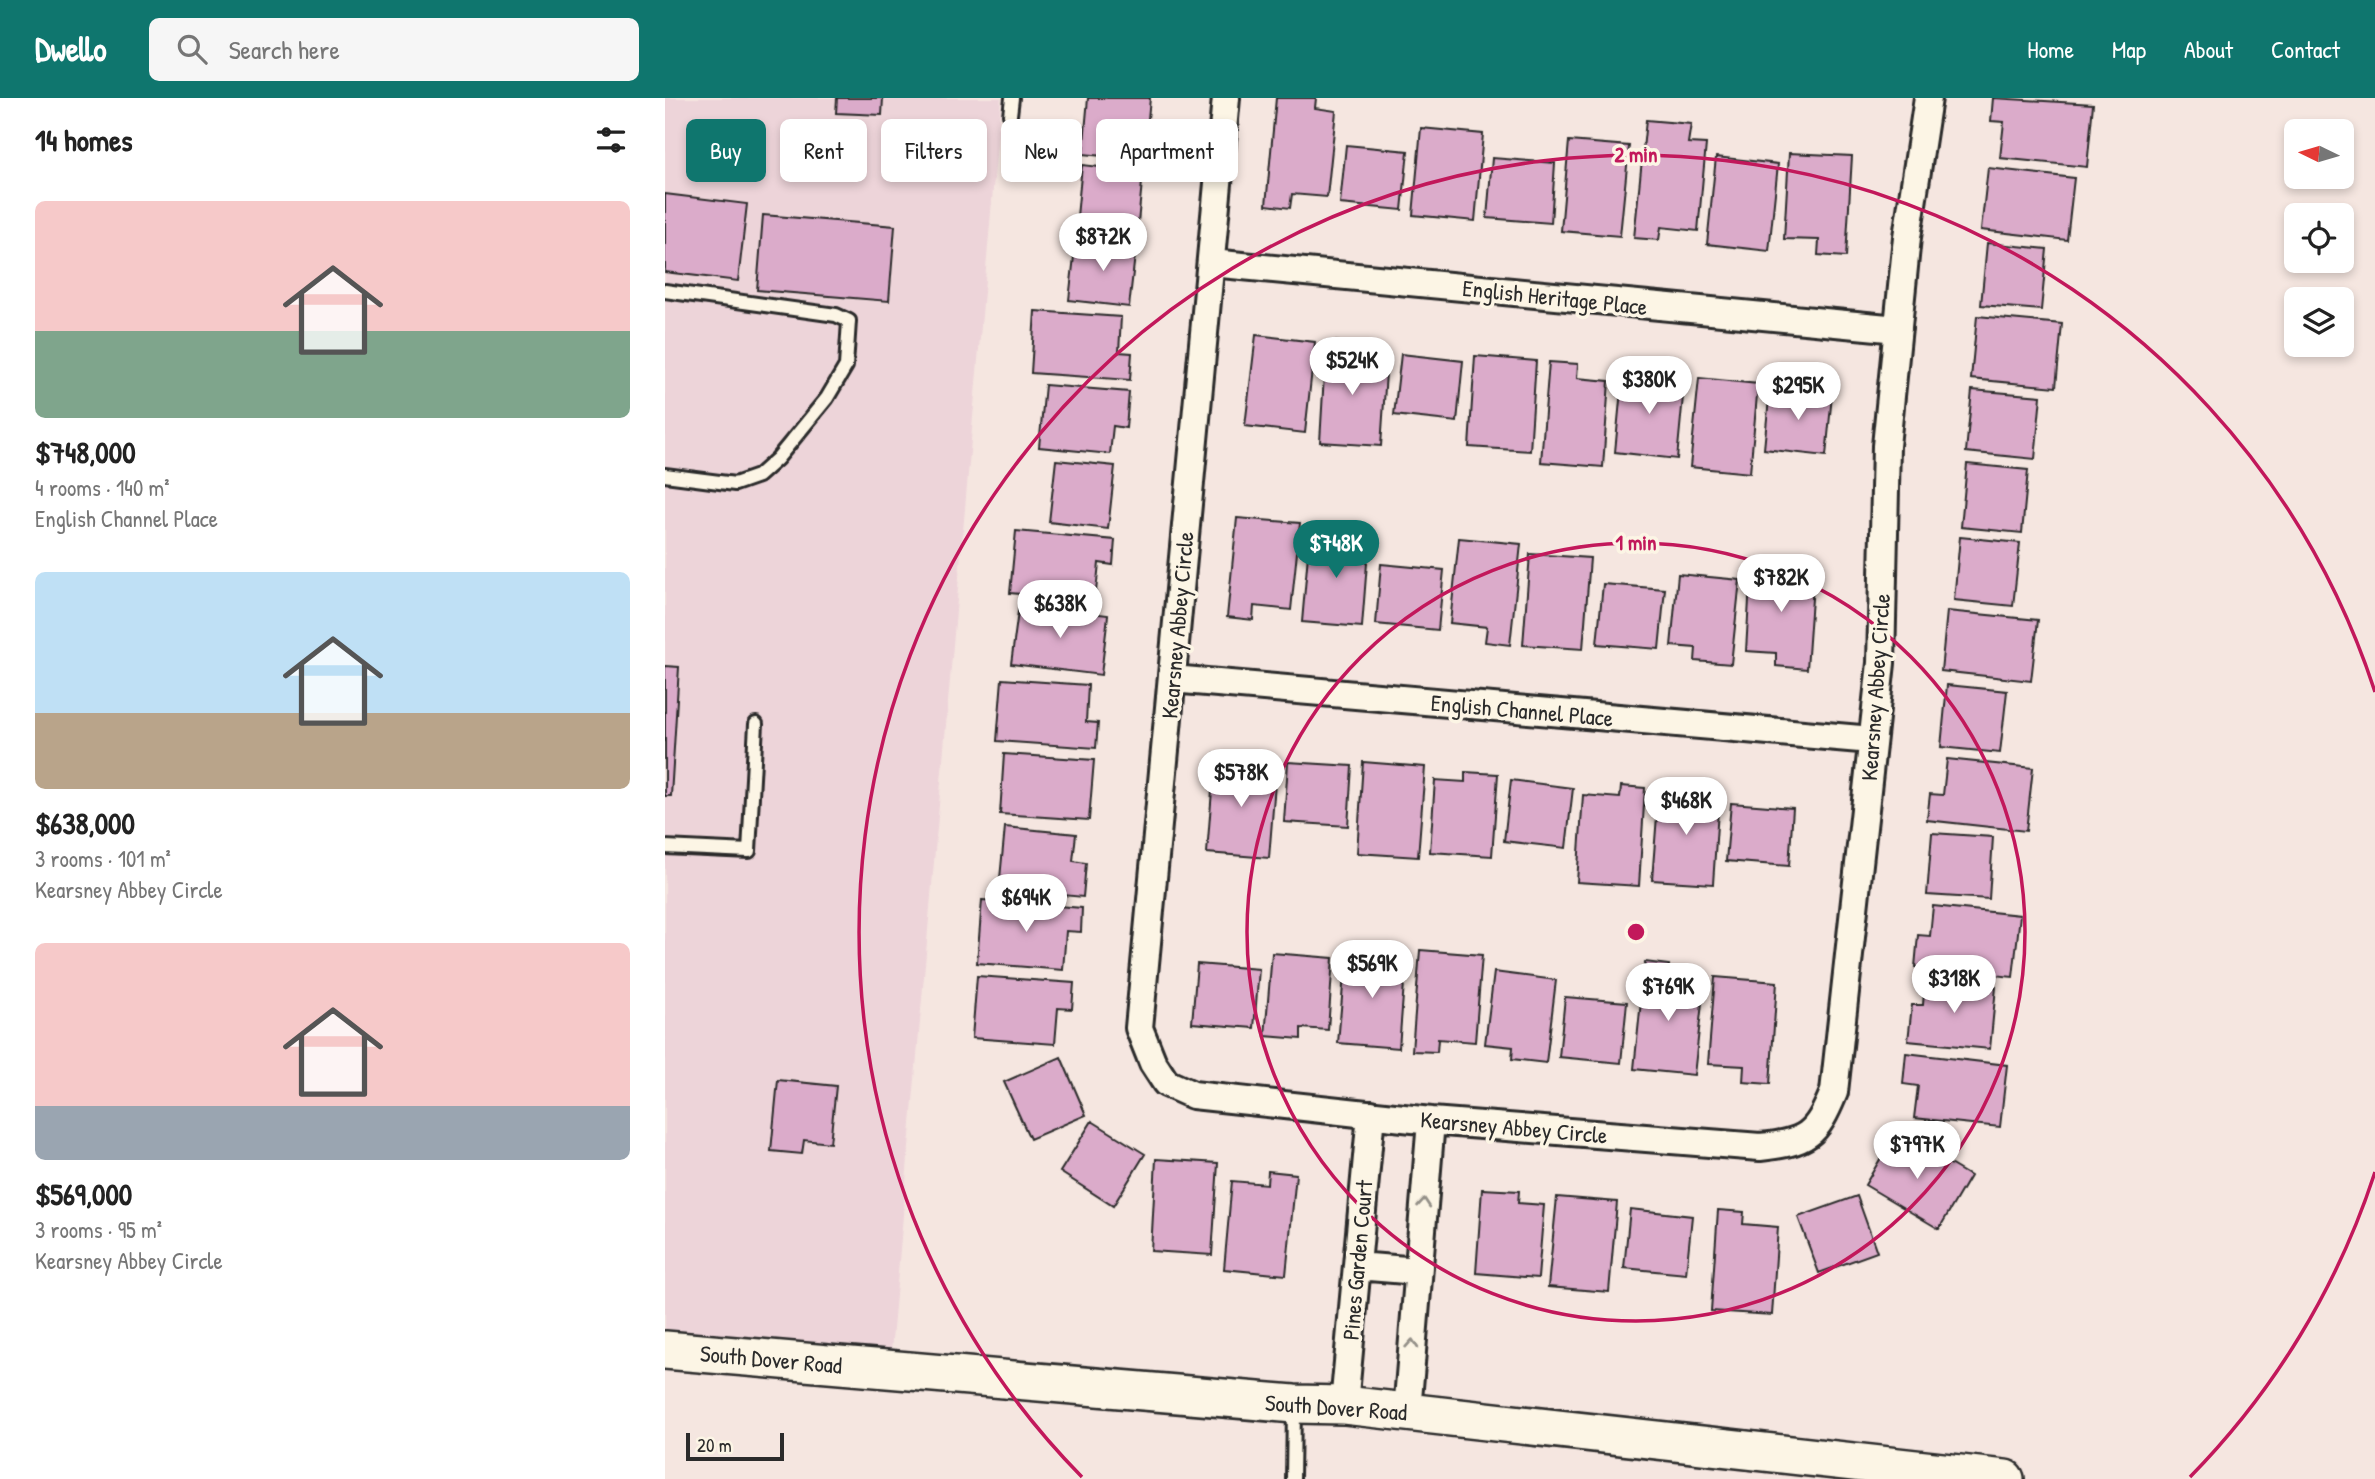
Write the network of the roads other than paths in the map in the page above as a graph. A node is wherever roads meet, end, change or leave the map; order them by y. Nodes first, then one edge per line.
1 (1011, 98) edge
2 (1226, 98) edge
3 (1928, 98) edge
4 (1010, 115) dead end
5 (1211, 263) junction
6 (665, 291) edge
7 (1898, 329) junction
8 (665, 475) edge
9 (1172, 679) junction
10 (756, 724) dead end
11 (1872, 740) junction
12 (665, 847) edge
13 (1371, 1114) junction
14 (1431, 1121) junction
15 (1357, 1266) junction
16 (1418, 1271) junction
17 (665, 1350) edge
18 (1294, 1404) junction
19 (1344, 1405) junction
20 (1407, 1412) junction
21 (1293, 1479) edge
22 (2005, 1479) edge

1 - 4 lane
2 - 5 street, Kearsney Abbey Circle
3 - 7 street, Kearsney Abbey Circle
5 - 7 street, English Heritage Place
5 - 9 street, Kearsney Abbey Circle
6 - 8 lane
7 - 11 street, Kearsney Abbey Circle
9 - 11 street, English Channel Place
9 - 13 street, Kearsney Abbey Circle
10 - 12 lane
11 - 14 street, Kearsney Abbey Circle
13 - 14 street, Kearsney Abbey Circle
13 - 15 street, Pines Garden Court
16 -> 14 street
15 - 16 street
15 - 19 street, Pines Garden Court
20 -> 16 street
17 - 18 street, South Dover Road
18 - 19 street, South Dover Road
18 - 21 lane
19 - 20 street, South Dover Road
20 - 22 street, South Dover Road

